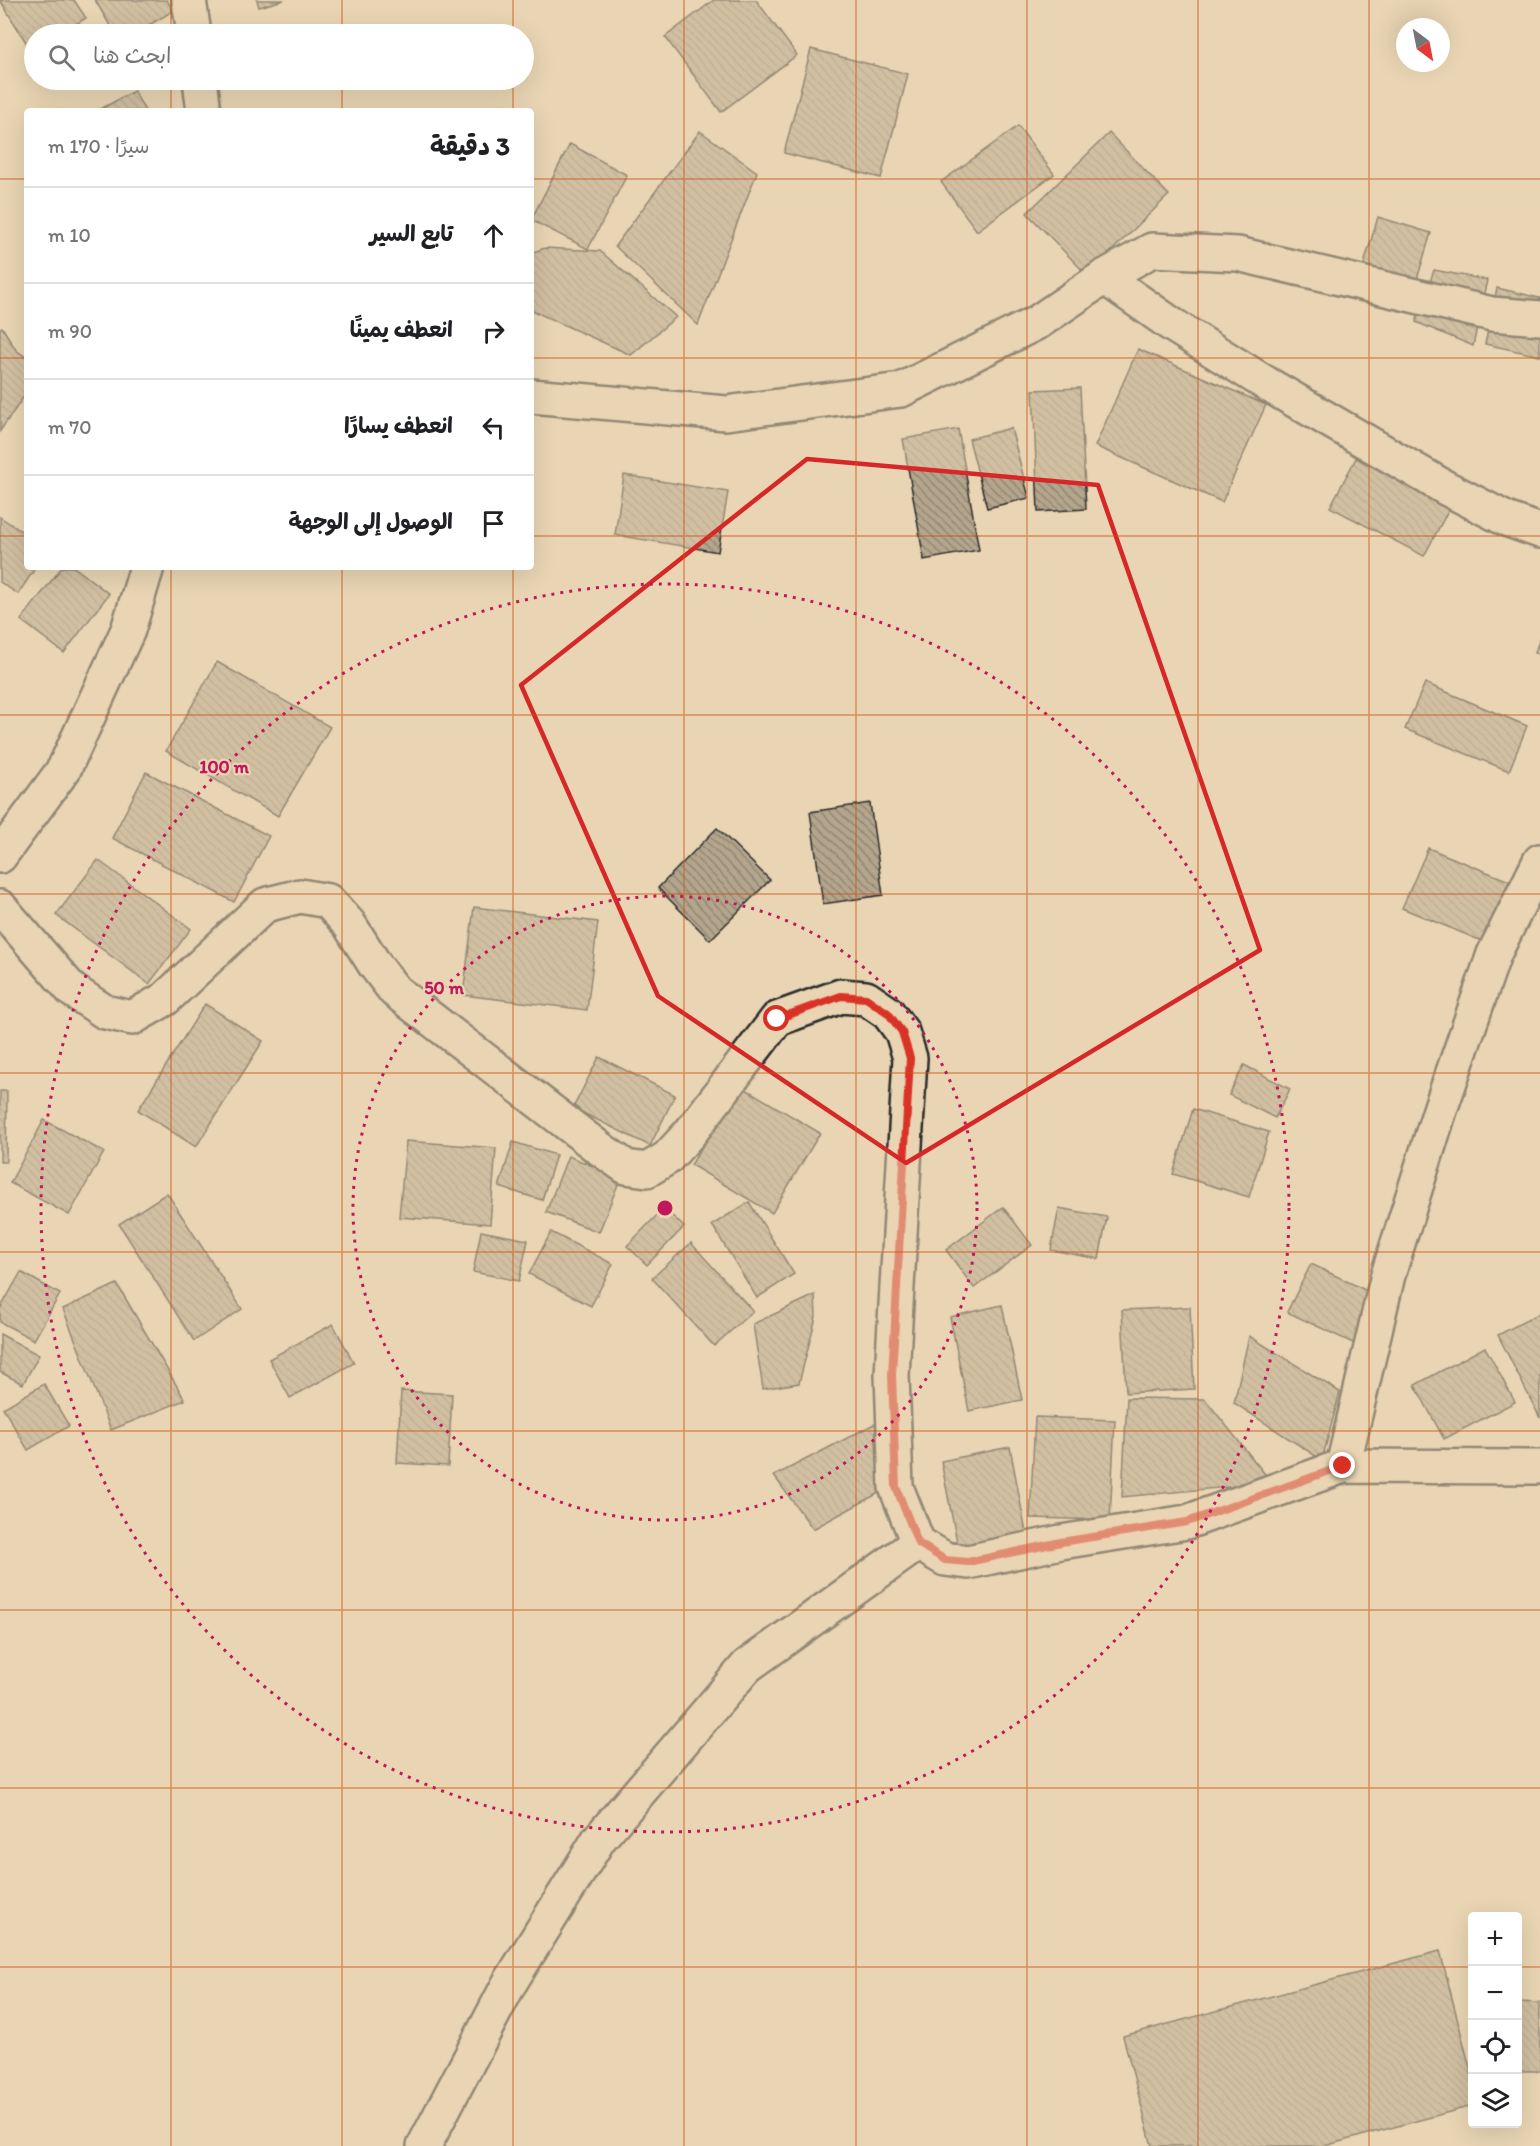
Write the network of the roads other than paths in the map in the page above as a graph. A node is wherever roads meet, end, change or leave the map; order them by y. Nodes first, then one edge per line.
1 (189, 0) edge
2 (193, 24) edge
3 (201, 90) edge
4 (204, 108) edge
5 (1104, 277) junction
6 (1540, 318) edge
7 (534, 396) edge
8 (1540, 531) edge
9 (146, 570) edge
10 (0, 856) edge
11 (1540, 861) edge
12 (0, 907) edge
13 (1343, 1466) junction
14 (1540, 1467) edge
15 (918, 1543) junction
16 (424, 2146) edge

1 - 2 street
3 - 4 street
5 - 6 street
5 - 7 street
5 - 8 street
9 - 10 street
11 - 13 street
12 - 15 street
13 - 14 street
13 - 15 street
15 - 16 street

